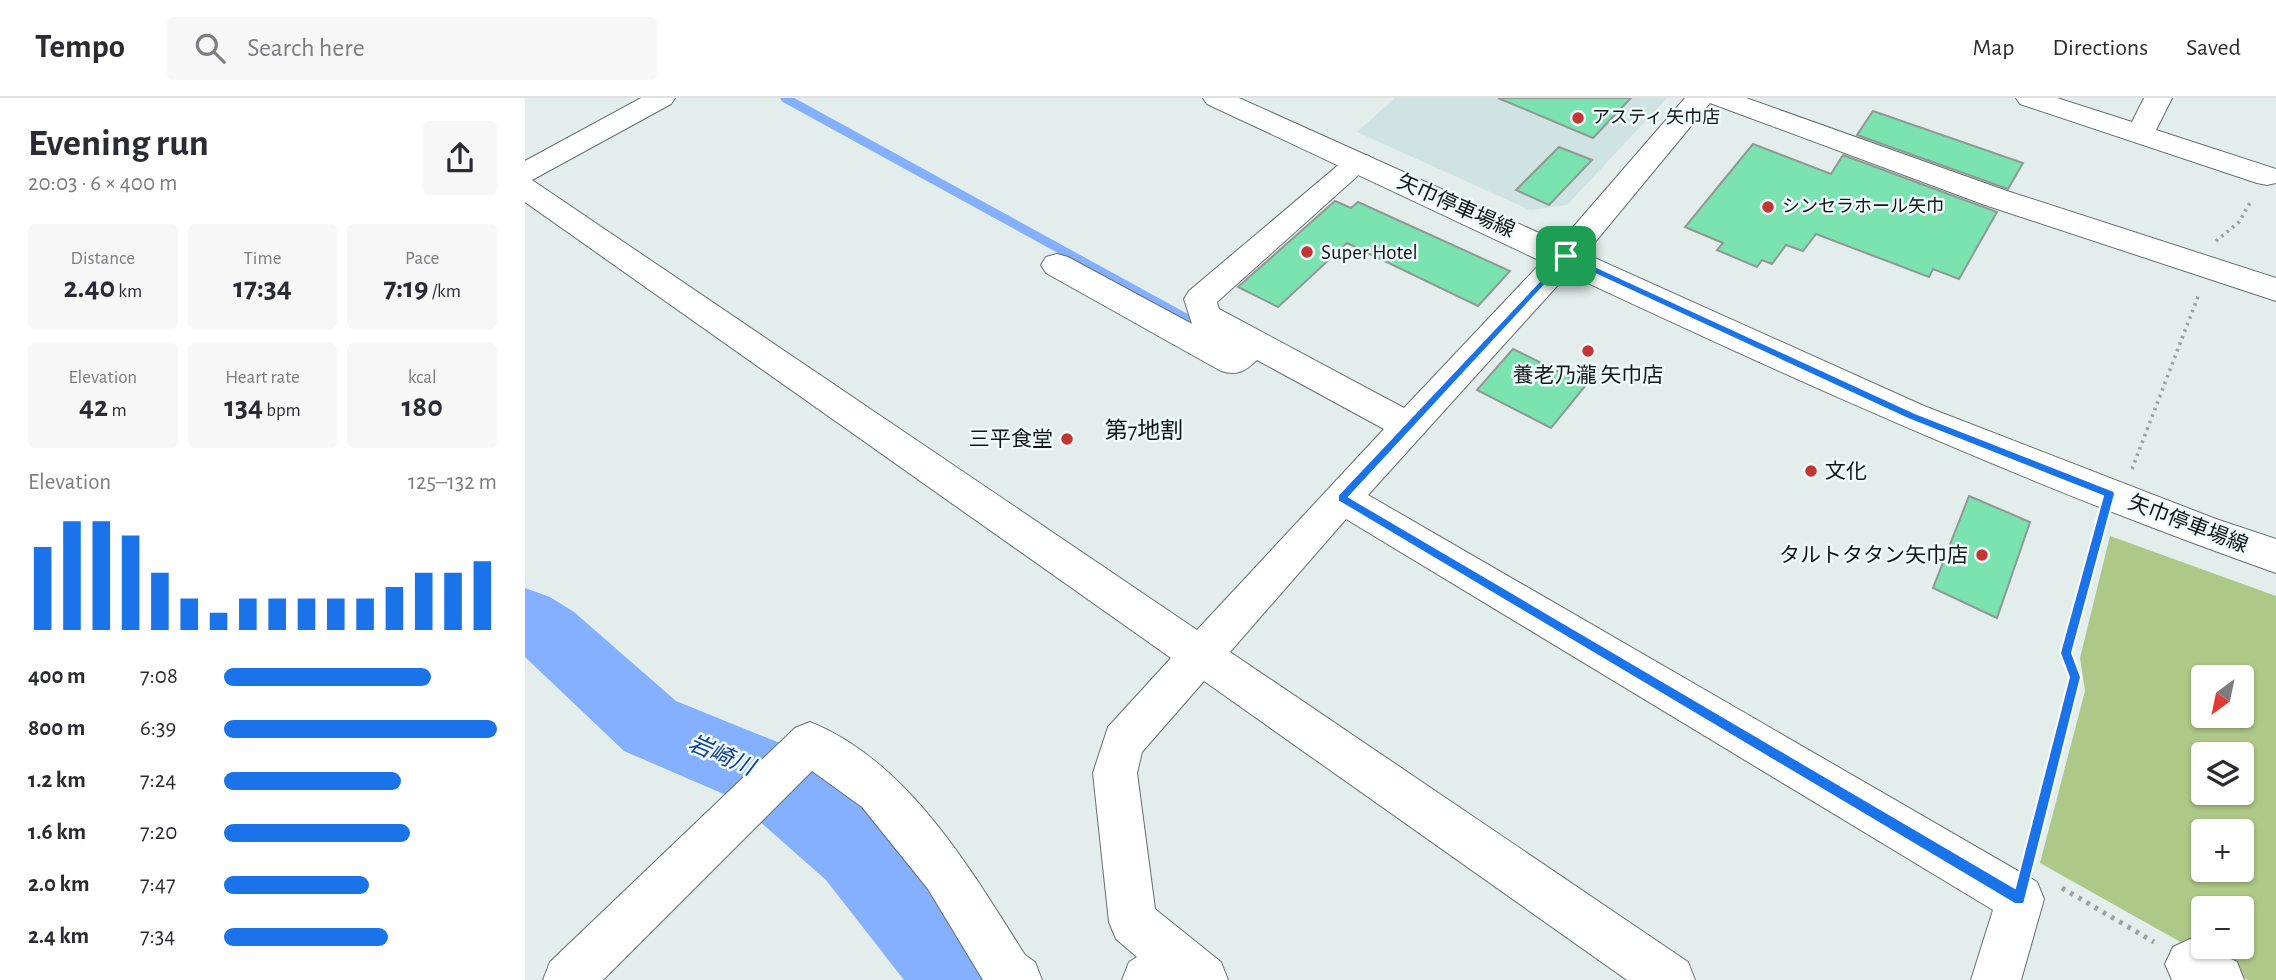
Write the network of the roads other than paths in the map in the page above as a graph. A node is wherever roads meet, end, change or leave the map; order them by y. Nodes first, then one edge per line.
1 (661, 98) edge
2 (1217, 98) edge
3 (1700, 98) edge
4 (1720, 98) edge
5 (2030, 98) edge
6 (2158, 98) edge
7 (2140, 135) junction
8 (1359, 162) junction
9 (525, 173) edge
10 (2267, 176) road end
11 (525, 188) edge
12 (1566, 256) junction
13 (1057, 265) dead end
14 (2276, 290) edge
15 (1248, 348) junction
16 (1408, 426) junction
17 (1342, 498) junction
18 (2276, 556) edge
19 (1199, 655) junction
20 (1175, 973) edge
21 (568, 980) edge
22 (1017, 980) edge
23 (1670, 980) edge
24 (1996, 980) edge

1 - 9 street
2 - 8 street, 矢巾停車場線
3 - 12 street
4 - 14 street
5 - 7 street
6 - 7 street
7 - 10 street
8 - 12 street, 矢巾停車場線
8 - 15 street
11 - 19 street
12 - 16 street
12 - 18 street, 矢巾停車場線
13 - 15 street
15 - 16 street
16 - 17 street
17 - 19 street
17 - 24 street
19 - 20 street
19 - 23 street
21 - 22 street

